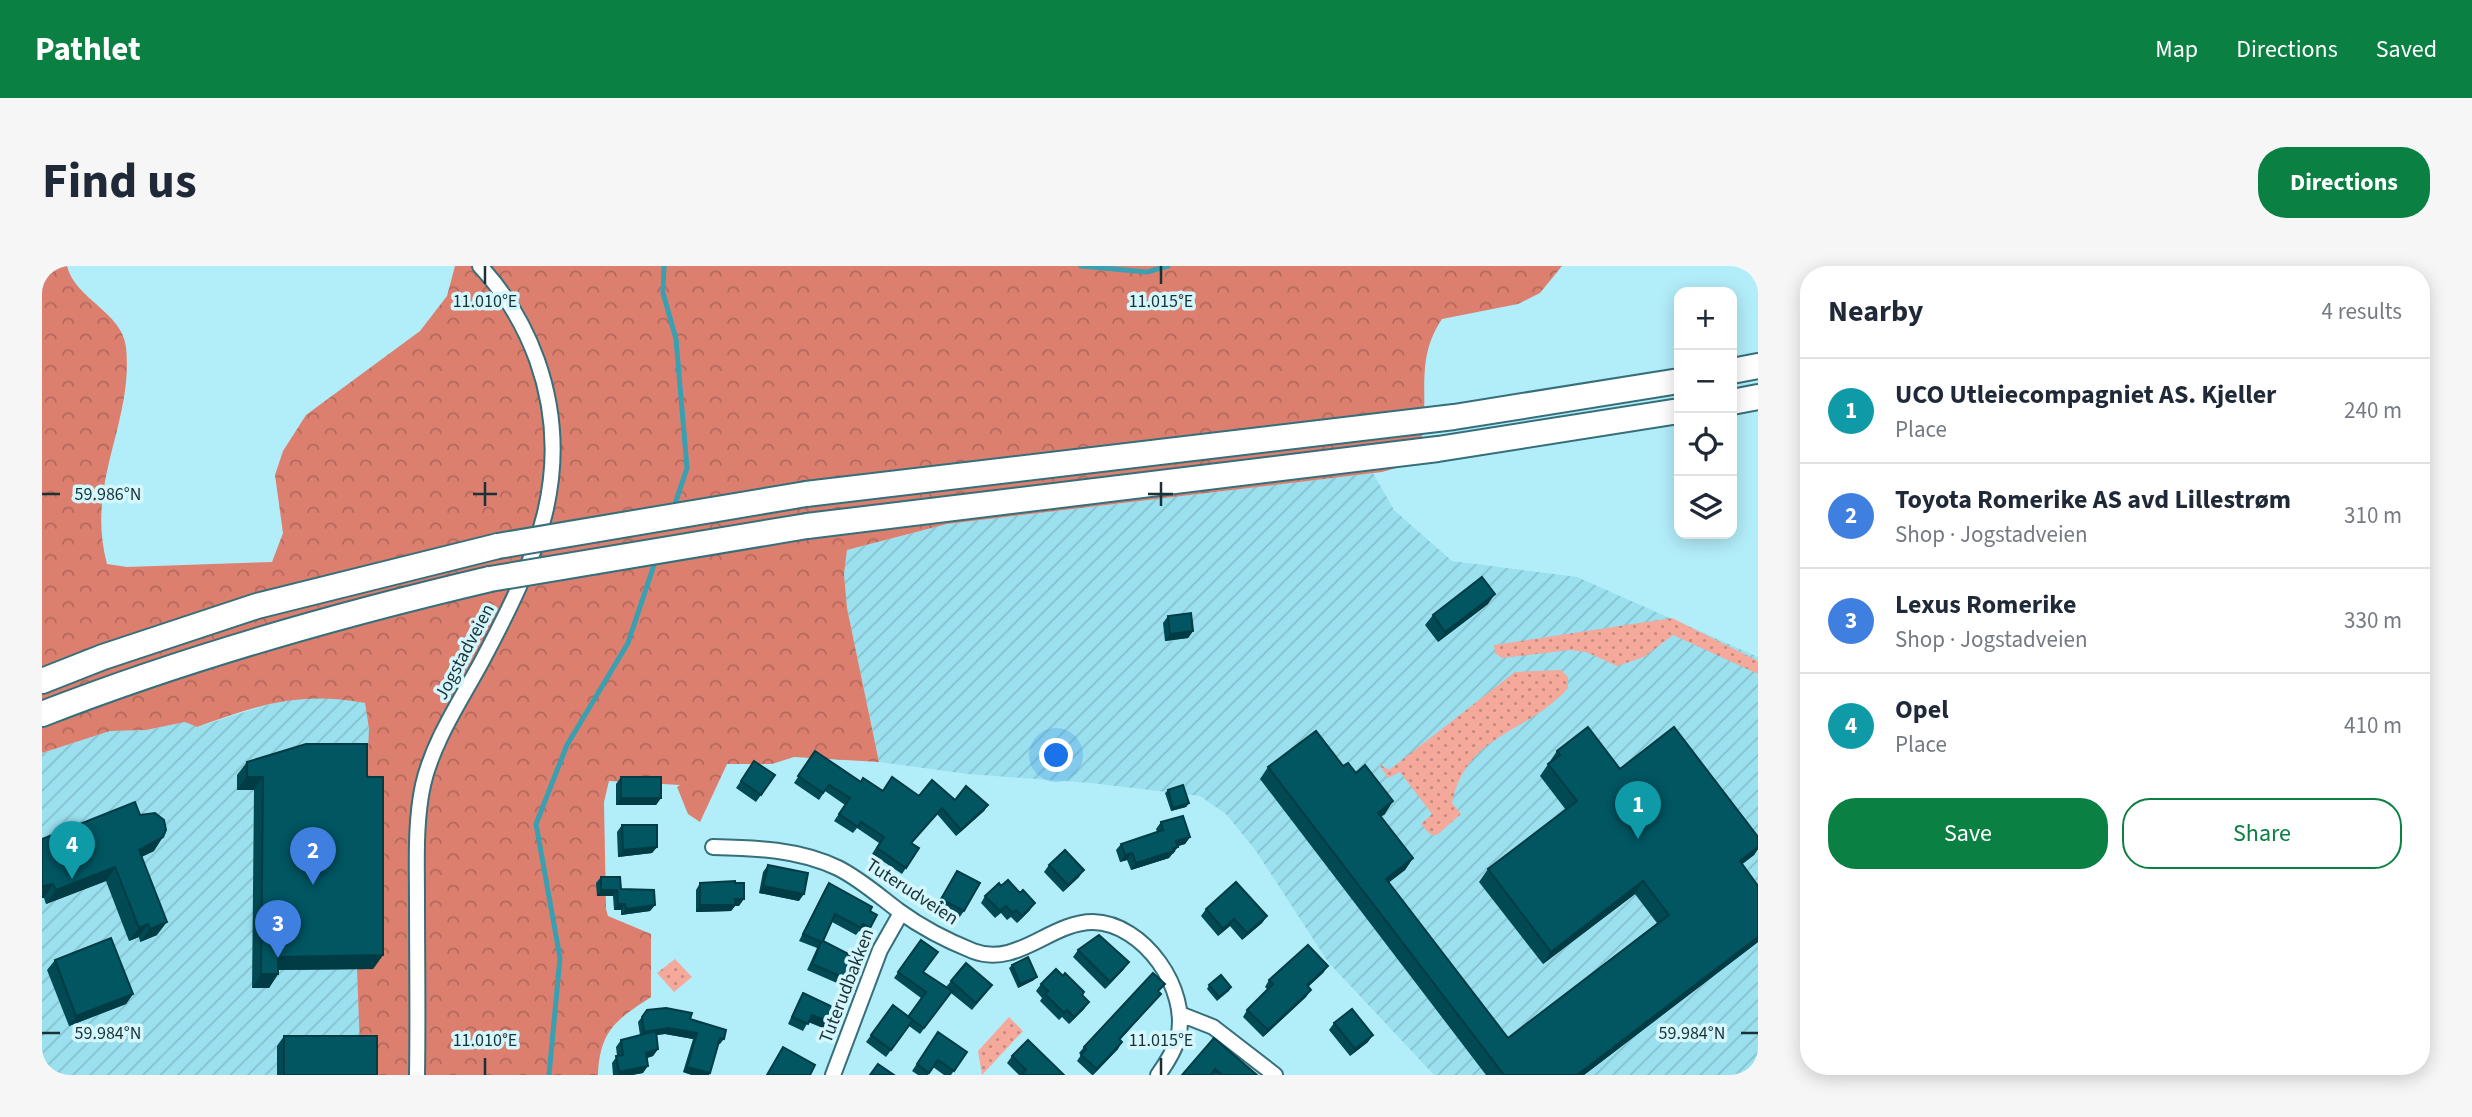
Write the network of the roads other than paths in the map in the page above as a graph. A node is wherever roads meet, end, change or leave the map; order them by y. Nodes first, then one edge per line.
1 (480, 266) edge
2 (1758, 366) edge
3 (1737, 370) edge
4 (1674, 382) edge
5 (1758, 397) edge
6 (1737, 401) edge
7 (1674, 412) edge
8 (42, 681) edge
9 (42, 714) edge
10 (713, 847) dead end
11 (901, 912) junction
12 (1180, 1014) junction
13 (417, 1075) edge
14 (833, 1075) edge
15 (1158, 1075) edge
16 (1275, 1075) edge

1 - 13 street, Jogstadveien
2 - 3 highway
4 - 8 highway, bridge
5 - 6 highway
7 - 9 highway, bridge
10 - 11 street, Tuterudveien
11 - 12 street, Tuterudveien
11 - 14 street, Tuterudbakken
12 - 15 street
12 - 16 street

